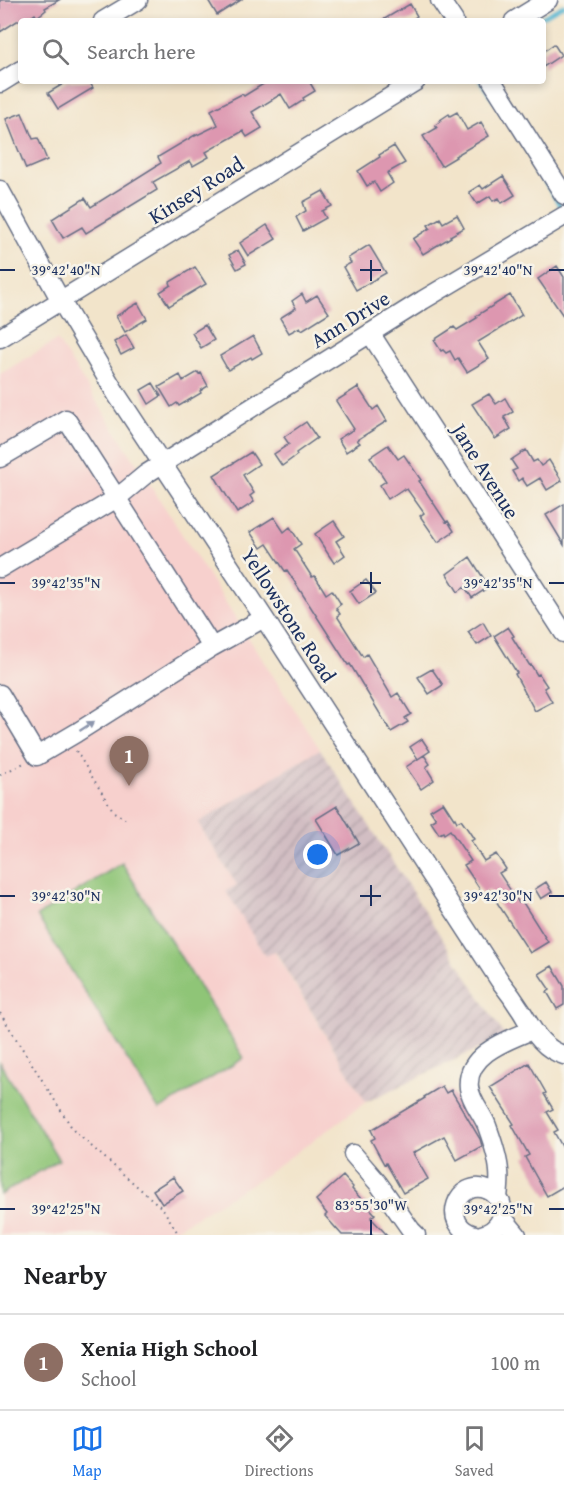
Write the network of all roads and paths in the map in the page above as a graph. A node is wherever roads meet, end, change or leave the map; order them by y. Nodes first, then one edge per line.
1 (138, 0) edge
2 (440, 0) edge
3 (548, 0) edge
4 (108, 18) edge
5 (452, 18) edge
6 (519, 18) edge
7 (18, 72) edge
8 (0, 83) edge
9 (411, 84) edge
10 (494, 84) edge
11 (0, 190) edge
12 (564, 195) edge
13 (564, 216) edge
14 (55, 304) junction
15 (370, 333) junction
16 (0, 338) edge
17 (0, 458) edge
18 (163, 464) junction
19 (117, 498) junction
20 (0, 568) edge
21 (264, 618) junction
22 (564, 633) edge
23 (212, 647) junction
24 (0, 694) edge
25 (68, 738) junction
26 (37, 756) junction
27 (0, 775) edge
28 (125, 819) dead end
29 (0, 1013) edge
30 (532, 1030) junction
31 (560, 1054) edge
32 (353, 1154) dead end
33 (498, 1198) junction
34 (502, 1217) junction
35 (477, 1234) edge
36 (179, 1235) edge
37 (416, 1235) edge
38 (517, 1235) edge

1 - 4 street
2 - 5 street
3 - 6 street
7 - 8 street
9 - 14 street, Kinsey Road
10 - 12 street
11 - 14 street, Yellowstone Road
13 - 15 street, Ann Drive
14 - 16 street, Kinsey Road
14 - 18 street, Yellowstone Road
15 - 18 street, Ann Drive
15 - 22 street, Jane Avenue
17 - 19 street
18 - 19 street, Ann Drive
18 - 21 street, Yellowstone Road
19 - 20 street, Ann Drive
19 - 23 street
21 - 23 street
21 - 30 street, Yellowstone Road
25 -> 23 street
24 - 26 street
25 - 26 street
25 - 28 path
26 - 27 path
29 - 36 path
30 - 31 street, Yellowstone Road
30 - 33 street
32 - 37 street
33 - 34 street
33 - 35 street
34 - 35 street
34 - 38 street

